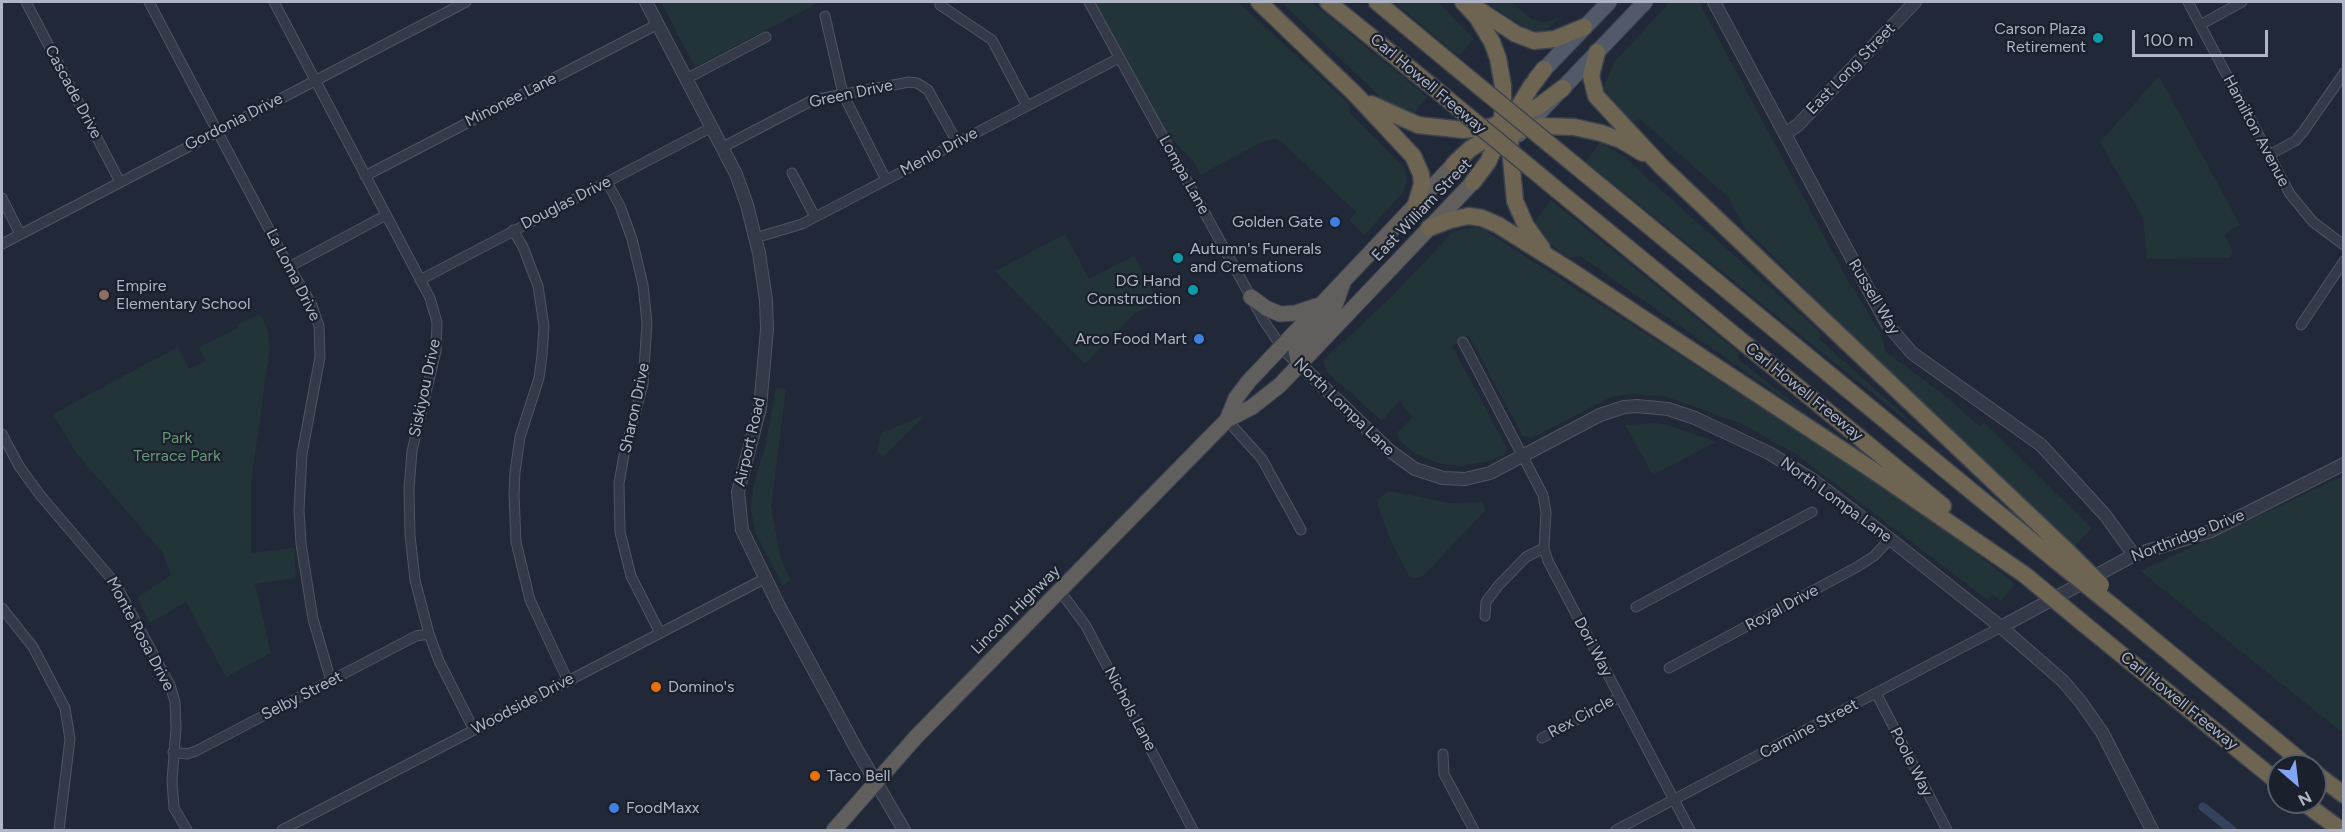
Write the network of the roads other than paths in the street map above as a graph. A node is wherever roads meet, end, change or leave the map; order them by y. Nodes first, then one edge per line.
1 (26, 2) edge
2 (149, 2) edge
3 (274, 2) edge
4 (466, 2) edge
5 (646, 2) edge
6 (1089, 2) edge
7 (1259, 2) edge
8 (1328, 2) edge
9 (1377, 2) edge
10 (1464, 2) edge
11 (1608, 2) edge
12 (1645, 2) edge
13 (1714, 2) edge
14 (1915, 2) edge
15 (2187, 2) edge
16 (2242, 2) edge
17 (940, 5) dead end
18 (825, 16) dead end
19 (658, 24) junction
20 (2200, 25) junction
21 (1584, 27) junction
22 (766, 37) dead end
23 (1597, 52) junction
24 (1119, 58) junction
25 (1544, 69) joint
26 (2343, 73) edge
27 (315, 79) junction
28 (687, 79) junction
29 (1563, 88) joint
30 (843, 94) junction
31 (1355, 94) junction
32 (1027, 106) junction
33 (712, 127) junction
34 (1506, 127) junction
35 (218, 130) junction
36 (1785, 134) junction
37 (957, 142) junction
38 (723, 147) junction
39 (2269, 155) junction
40 (1454, 164) joint
41 (1661, 166) junction
42 (792, 173) dead end
43 (365, 176) junction
44 (886, 180) junction
45 (120, 182) junction
46 (607, 182) junction
47 (1473, 182) joint
48 (2, 198) edge
49 (1416, 204) junction
50 (386, 215) junction
51 (816, 217) junction
52 (1429, 228) junction
53 (513, 230) junction
54 (20, 234) junction
55 (755, 238) junction
56 (2, 244) edge
57 (2343, 245) edge
58 (2343, 261) edge
59 (289, 267) junction
60 (1568, 269) junction
61 (420, 280) junction
62 (1344, 280) junction
63 (1251, 297) junction
64 (1322, 303) junction
65 (2301, 325) dead end
66 (1463, 342) dead end
67 (1281, 346) junction
68 (1299, 364) junction
69 (1227, 420) junction
70 (2, 434) edge
71 (1524, 457) junction
72 (2343, 464) edge
73 (1812, 512) dead end
74 (1301, 530) dead end
75 (1890, 539) junction
76 (1544, 548) junction
77 (2060, 555) junction
78 (2134, 555) junction
79 (2025, 575) junction
80 (764, 579) junction
81 (1060, 591) junction
82 (1636, 607) dead end
83 (2, 608) edge
84 (1485, 616) dead end
85 (2001, 627) junction
86 (660, 633) junction
87 (429, 634) junction
88 (1669, 668) dead end
89 (331, 681) junction
90 (568, 681) junction
91 (1876, 693) junction
92 (1620, 697) junction
93 (474, 730) junction
94 (1542, 738) dead end
95 (173, 752) junction
96 (1443, 754) dead end
97 (2292, 754) edge
98 (2267, 773) edge
99 (876, 781) junction
100 (2327, 782) edge
101 (2343, 795) edge
102 (1674, 800) junction
103 (2319, 814) edge
104 (59, 831) edge
105 (187, 831) edge
106 (282, 831) edge
107 (834, 831) edge
108 (904, 831) edge
109 (1193, 831) edge
110 (1474, 831) edge
111 (1616, 831) edge
112 (1690, 831) edge
113 (1947, 831) edge
114 (2152, 831) edge
115 (2341, 831) edge

1 - 45 street, Cascade Drive
2 - 35 street, La Loma Drive
3 - 27 street, Siskiyou Drive
4 - 27 street, Gordonia Drive
5 - 19 street, Airport Road
6 - 24 street, Lompa Lane
7 - 31 highway
8 - 79 highway, Carl Howell Freeway, bridge
9 - 77 highway, Carl Howell Freeway, bridge
10 - 21 highway
10 - 34 highway
11 - 21 main road
12 - 23 main road
13 - 36 street, Russell Way
14 - 36 street, East Long Street
15 - 20 street, Hamilton Avenue
16 - 20 street
17 - 32 street
18 - 30 street
19 - 28 street, Airport Road
19 - 43 street, Minonee Lane
20 - 39 street, Hamilton Avenue
21 - 25 main road
22 - 28 street
23 - 29 main road
23 - 41 highway
24 - 32 street, Menlo Drive
24 - 63 street, Lompa Lane
25 - 34 highway
26 - 39 street
27 - 35 street, Gordonia Drive
27 - 43 street, Siskiyou Drive
28 - 33 street, Airport Road
29 - 34 highway
30 - 37 street, Green Drive
30 - 38 street, Green Drive
30 - 44 street
31 - 34 highway
31 - 49 highway
32 - 37 street, Menlo Drive
33 - 38 street, Airport Road
33 - 46 street, Douglas Drive
34 - 40 highway
34 - 41 highway
34 - 47 highway
34 - 60 highway
35 - 45 street, Gordonia Drive
35 - 59 street, La Loma Drive
36 - 78 street, Russell Way
37 - 44 street, Menlo Drive
38 - 55 street, Airport Road
39 - 57 street, Hamilton Avenue
40 - 49 highway, East William Street
41 - 77 highway
42 - 51 street
43 - 50 street, Siskiyou Drive
44 - 51 street, Menlo Drive
45 - 54 street, Gordonia Drive
46 - 53 street, Douglas Drive
46 - 86 street, Sharon Drive
47 - 52 highway, East William Street
48 - 54 street
49 - 62 highway, East William Street
50 - 59 street
50 - 61 street, Siskiyou Drive
51 - 55 street, Menlo Drive
52 - 60 highway
52 - 68 highway, East William Street
53 - 61 street, Douglas Drive
53 - 90 street
54 - 56 street, Gordonia Drive
55 - 80 street, Airport Road
58 - 65 street
59 - 89 street, La Loma Drive
60 - 79 highway
61 - 87 street, Siskiyou Drive
62 - 64 highway, East William Street
62 - 68 highway
63 - 64 highway
63 - 67 street, Lompa Lane
64 - 67 highway, East William Street
66 - 71 street, Dori Way
67 - 68 street, North Lompa Lane
67 - 69 highway, Lincoln Highway
68 - 69 highway, Lincoln Highway
68 - 71 street, North Lompa Lane
69 - 74 street
69 - 81 highway, Lincoln Highway
70 - 95 street, Monte Rosa Drive
71 - 75 street, North Lompa Lane
71 - 76 street, Dori Way
72 - 78 street, Northridge Drive
73 - 82 street
75 - 85 street, North Lompa Lane
75 - 88 street, Royal Drive
76 - 84 street
76 - 92 street, Dori Way
77 - 97 highway, Carl Howell Freeway, bridge
78 - 85 street, Northridge Drive
79 - 98 highway, Carl Howell Freeway, bridge
80 - 86 street, Woodside Drive
80 - 99 street, Airport Road
81 - 99 highway, Lincoln Highway
81 - 109 street, Nichols Lane
83 - 104 street
85 - 91 street, Carmine Street
85 - 114 street, North Lompa Lane
86 - 90 street, Woodside Drive
87 - 89 street, Selby Street
87 - 93 street, Siskiyou Drive
89 - 95 street, Selby Street
90 - 93 street, Woodside Drive
91 - 102 street, Carmine Street
91 - 113 street, Poole Way
92 - 94 street, Rex Circle
92 - 102 street, Dori Way
93 - 106 street, Woodside Drive
95 - 105 street, Monte Rosa Drive
96 - 110 street
99 - 107 highway, Lincoln Highway
99 - 108 street, Airport Road
100 - 101 highway
102 - 111 street, Carmine Street
102 - 112 street, Dori Way
103 - 115 highway

